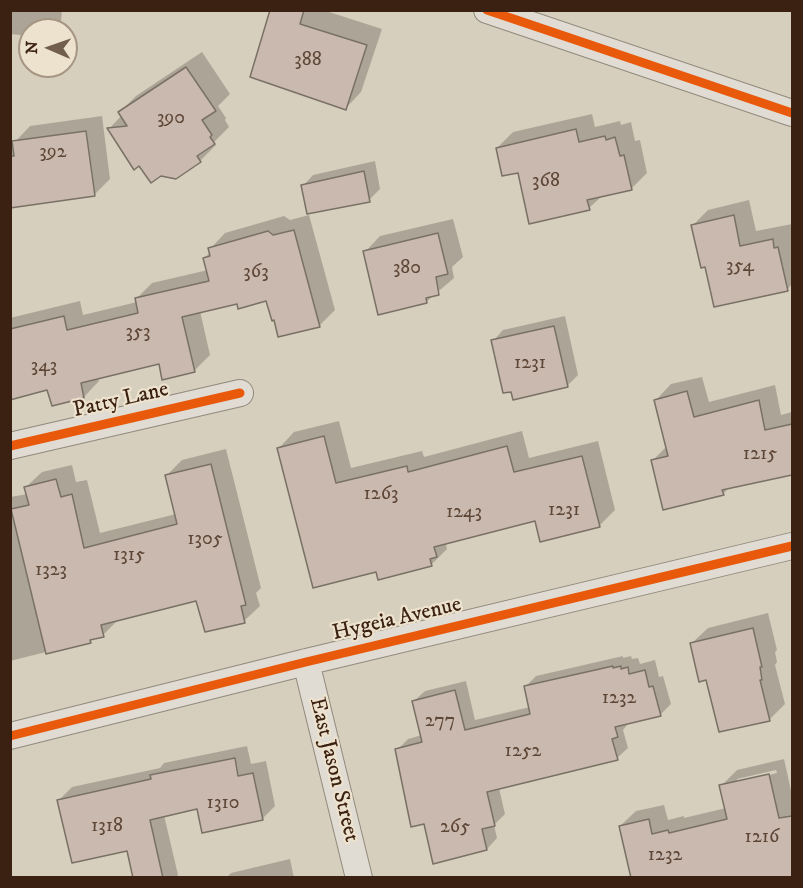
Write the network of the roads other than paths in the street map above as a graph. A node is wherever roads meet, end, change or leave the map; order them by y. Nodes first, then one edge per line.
1 (487, 10) edge
2 (792, 113) edge
3 (240, 393) dead end
4 (10, 446) edge
5 (792, 546) edge
6 (306, 662) junction
7 (10, 736) edge
8 (359, 878) edge

1 - 2 street
3 - 4 street, Patty Lane
5 - 6 street, Hygeia Avenue
6 - 7 street, Hygeia Avenue
6 - 8 street, East Jason Street

